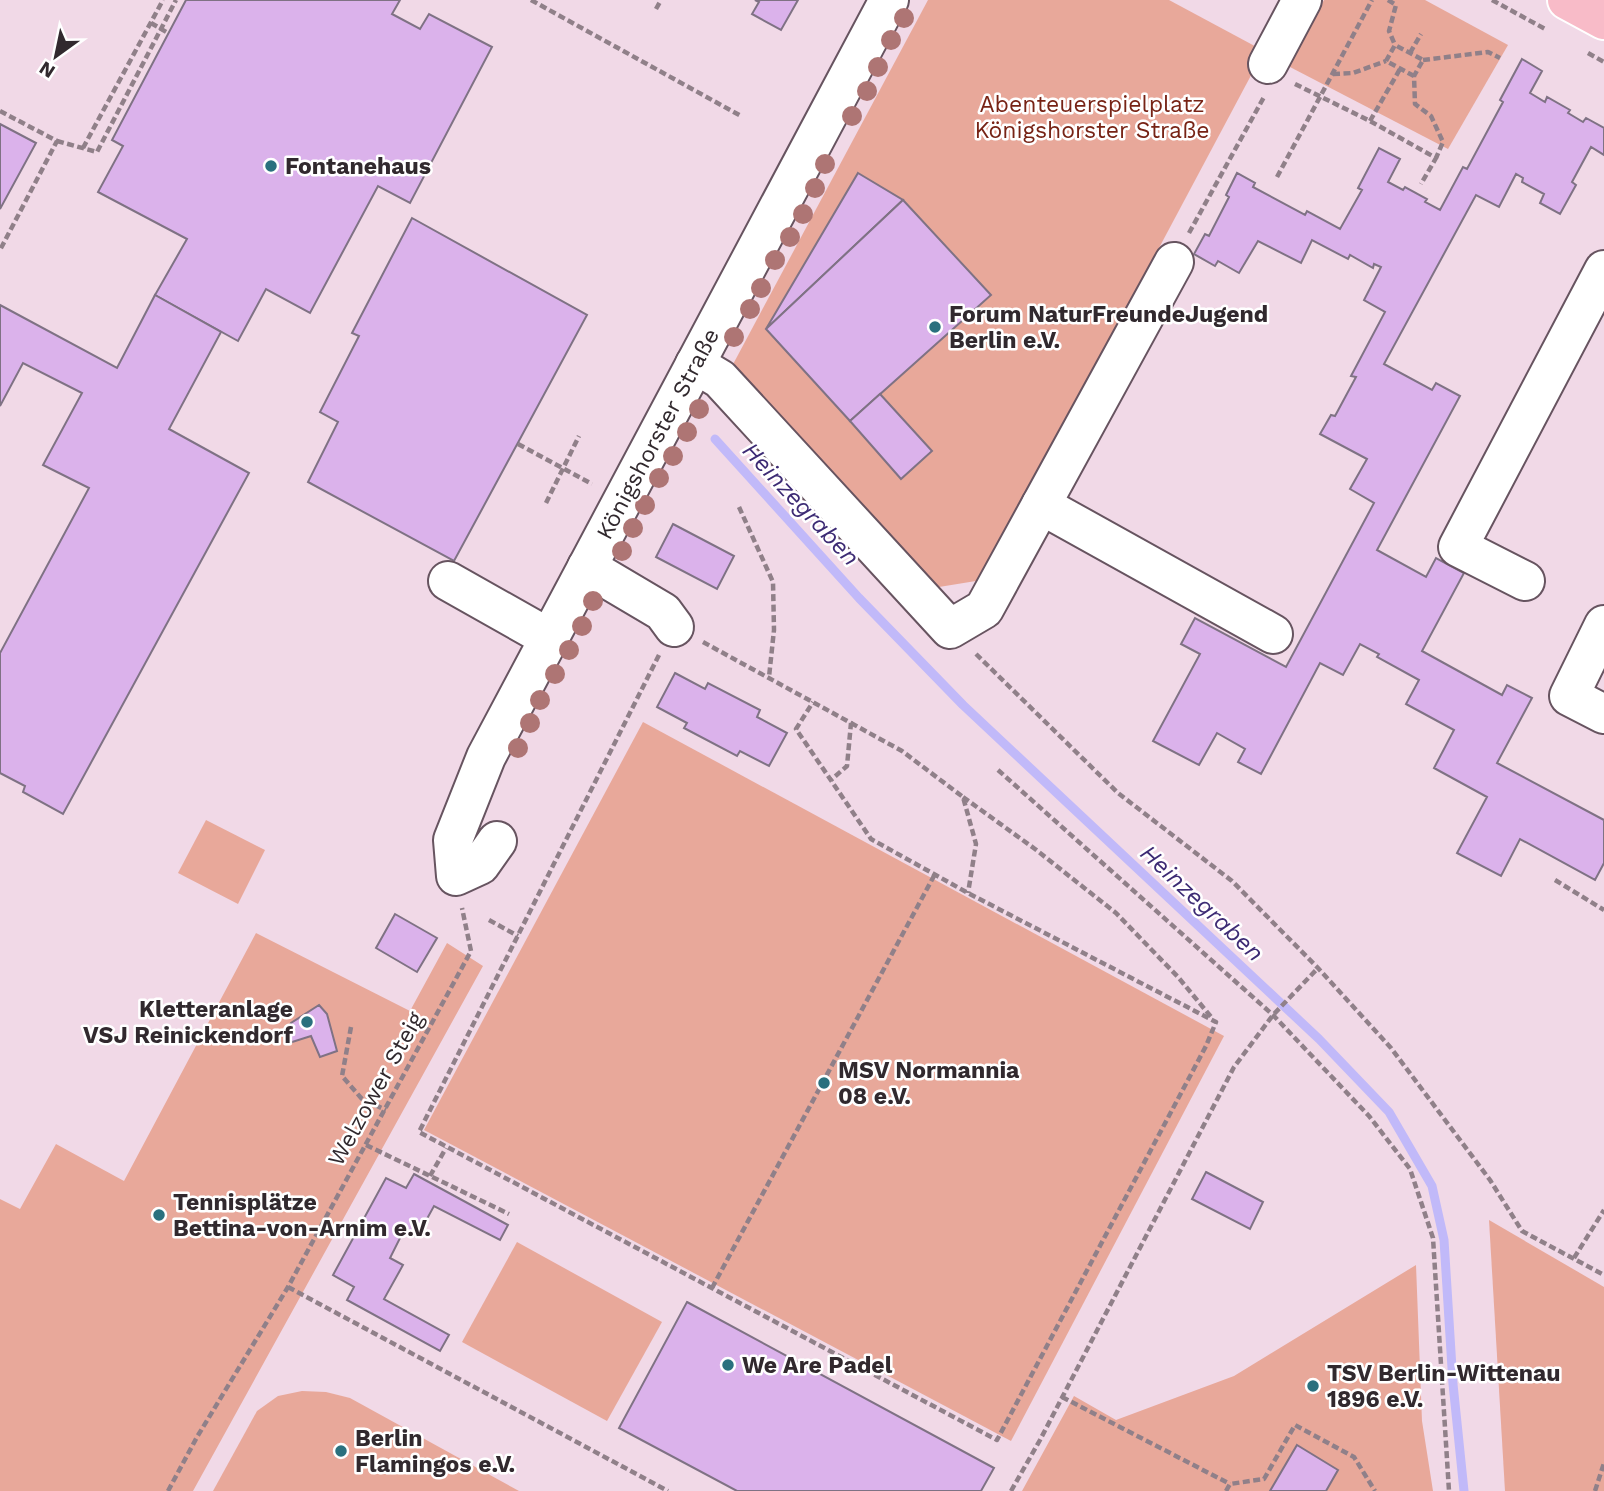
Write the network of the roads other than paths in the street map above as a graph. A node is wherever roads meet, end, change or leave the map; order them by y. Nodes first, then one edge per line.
1 (889, 0) edge
2 (1302, 0) edge
3 (1567, 0) edge
4 (1604, 20) edge
5 (1272, 69) road end
6 (1174, 262) road end
7 (1604, 270) edge
8 (695, 364) junction
9 (1041, 505) junction
10 (587, 566) junction
11 (449, 581) dead end
12 (1525, 581) dead end
13 (1604, 625) edge
14 (674, 627) road end
15 (1273, 634) dead end
16 (549, 638) junction
17 (1604, 714) edge
18 (497, 841) dead end

1 - 8 street, Königshorster Straße
2 - 5 street
3 - 4 main road
6 - 9 street
7 - 12 street
8 - 9 street
8 - 10 street, Königshorster Straße
9 - 15 street
10 - 14 street
10 - 16 street, Königshorster Straße
11 - 16 street
13 - 17 street
16 - 18 street, Königshorster Straße

